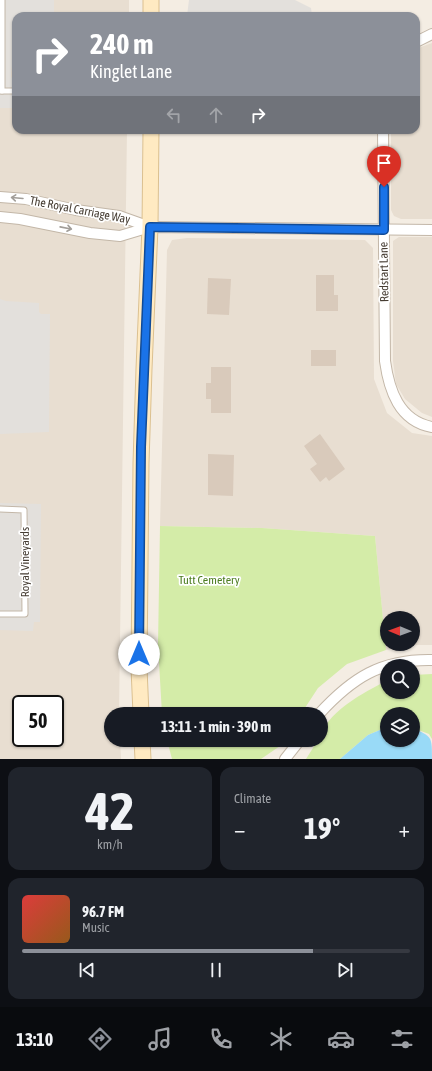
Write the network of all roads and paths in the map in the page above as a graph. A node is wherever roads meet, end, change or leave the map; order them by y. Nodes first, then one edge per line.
1 (2, 0) edge
2 (151, 0) edge
3 (151, 12) edge
4 (432, 34) edge
5 (420, 40) edge
6 (1, 91) edge
7 (12, 91) edge
8 (151, 134) edge
9 (383, 134) edge
10 (0, 197) edge
11 (0, 217) edge
12 (150, 227) junction
13 (384, 230) junction
14 (432, 230) edge
15 (432, 428) edge
16 (0, 510) edge
17 (0, 614) edge
18 (432, 660) edge
19 (141, 707) edge
20 (326, 707) edge
21 (142, 747) edge
22 (294, 747) edge
23 (143, 759) edge
24 (285, 759) edge

1 - 6 lane
2 - 3 main road
4 - 5 street
6 - 7 lane
8 - 12 main road
9 - 13 street, Redstart Lane
12 -> 10 street, The Royal Carriage Way
11 -> 12 street, The Royal Carriage Way
12 - 13 street
12 - 19 main road
13 - 14 street
13 - 15 street, Redstart Lane
16 - 17 lane, Royal Vineyards
18 - 20 street
21 - 23 main road
22 - 24 street

